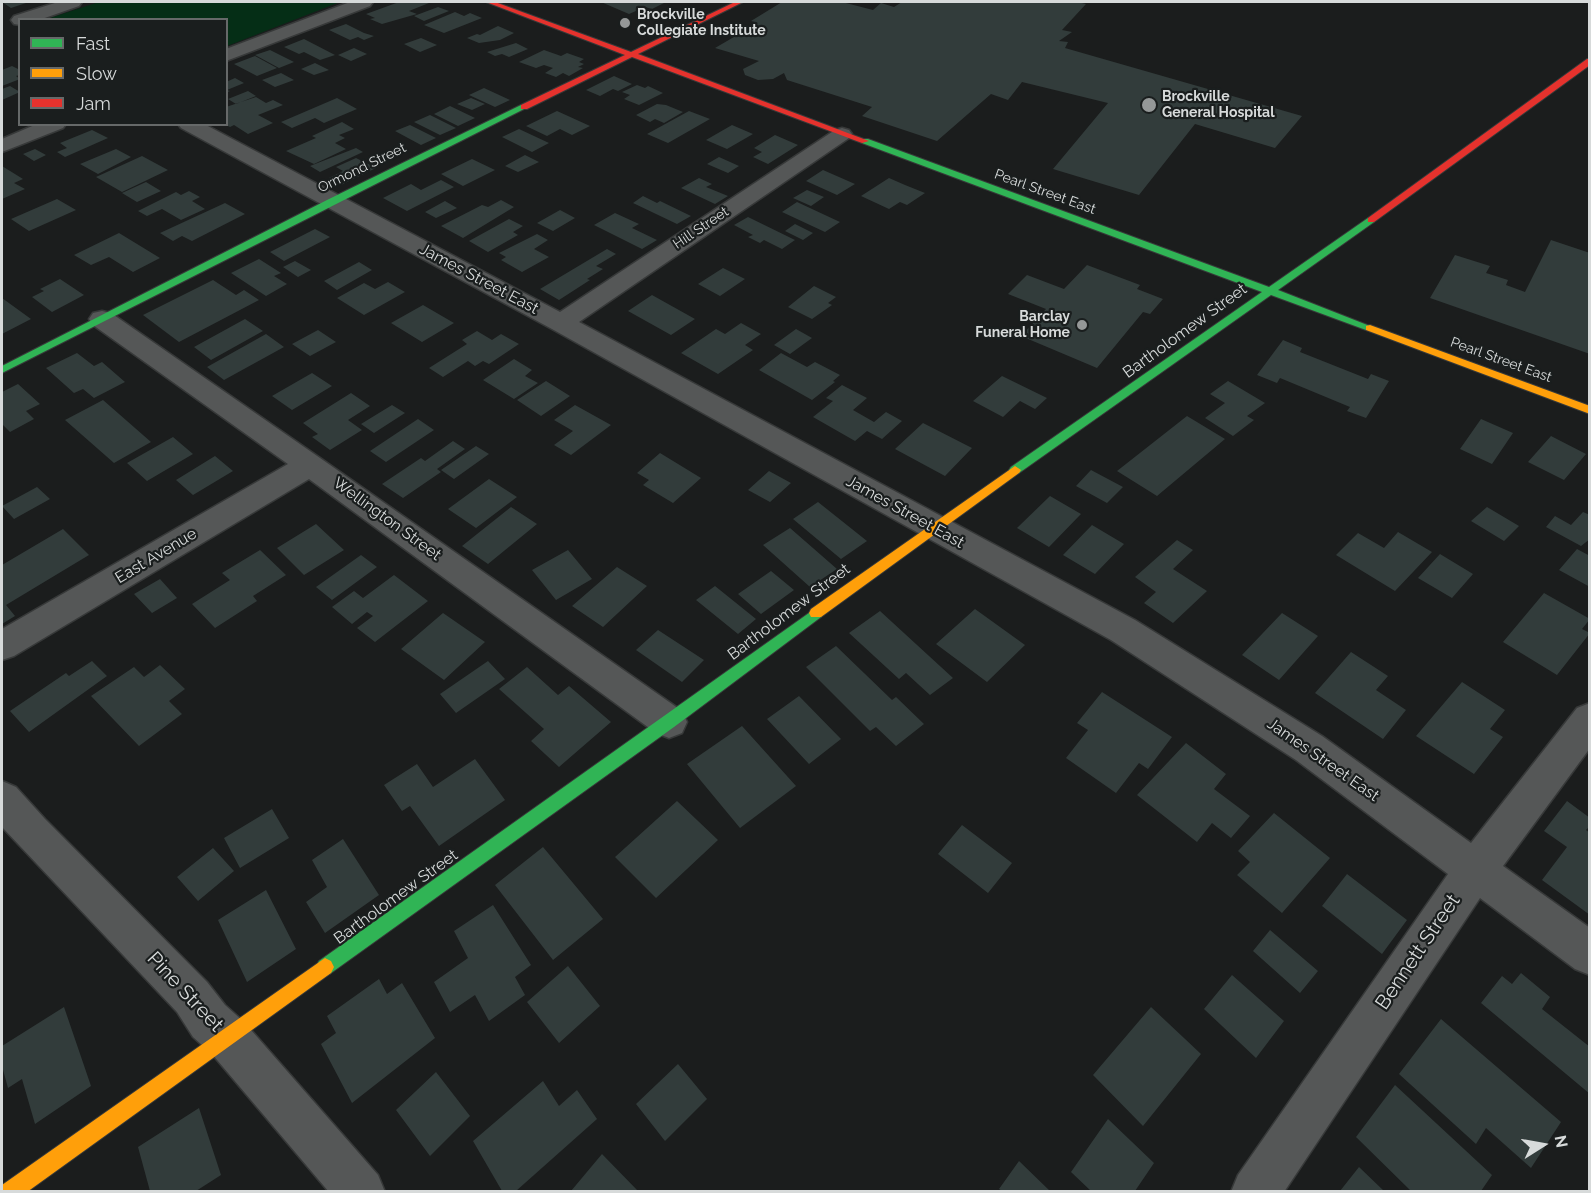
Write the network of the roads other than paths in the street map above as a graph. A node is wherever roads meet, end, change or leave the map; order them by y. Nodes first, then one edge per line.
1 (73, 2) edge
2 (364, 2) edge
3 (490, 2) edge
4 (740, 2) edge
5 (26, 18) edge
6 (18, 21) edge
7 (2, 26) edge
8 (18, 35) edge
9 (631, 53) junction
10 (228, 55) edge
11 (1590, 61) edge
12 (51, 126) edge
13 (192, 126) edge
14 (842, 134) junction
15 (2, 146) edge
16 (330, 202) junction
17 (1268, 292) junction
18 (102, 320) junction
19 (561, 322) junction
20 (2, 370) edge
21 (1590, 410) edge
22 (310, 465) junction
23 (933, 527) junction
24 (2, 646) edge
25 (1590, 719) edge
26 (669, 722) junction
27 (2, 799) edge
28 (1476, 869) junction
29 (1590, 954) edge
30 (228, 1038) junction
31 (9, 1191) edge
32 (360, 1191) edge
33 (1255, 1191) edge

1 - 5 street
2 - 10 street
3 - 9 street, Pearl Street East
4 - 9 street, Ormond Street
6 - 7 street
7 - 8 street
9 - 14 street, Pearl Street East
9 - 16 street, Ormond Street
11 - 17 street, Bartholomew Street
12 - 15 street
13 - 16 street, James Street East
14 - 17 street, Pearl Street East
14 - 19 street, Hill Street
16 - 18 street, Ormond Street
16 - 19 street, James Street East
17 - 21 street, Pearl Street East
17 - 23 street, Bartholomew Street
18 - 20 street, Ormond Street
18 - 22 street, Wellington Street
19 - 23 street, James Street East
22 - 24 street, East Avenue
22 - 26 street, Wellington Street
23 - 26 street, Bartholomew Street
23 - 28 street, James Street East
25 - 28 street, Bennett Street
26 - 30 street, Bartholomew Street
27 - 30 street, Pine Street
28 - 29 street, James Street East
28 - 33 street, Bennett Street
30 - 31 street, Bartholomew Street
30 - 32 street, Pine Street

